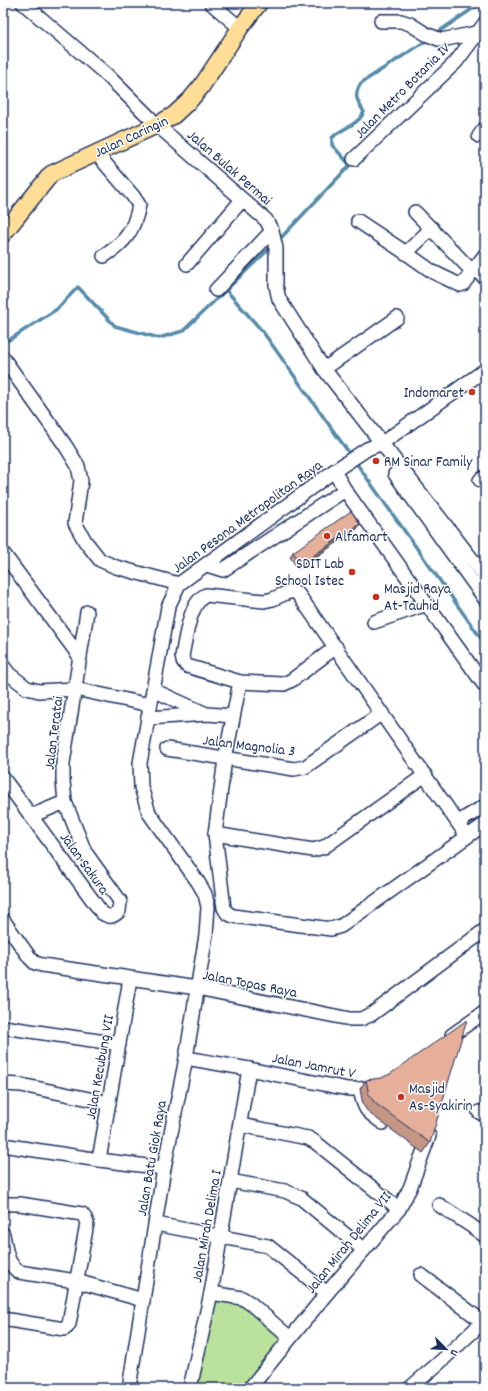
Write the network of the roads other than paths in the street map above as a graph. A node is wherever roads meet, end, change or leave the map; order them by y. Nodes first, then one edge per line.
1 (23, 3) edge
2 (211, 3) edge
3 (259, 3) edge
4 (381, 21) dead end
5 (240, 28) junction
6 (481, 28) edge
7 (157, 125) junction
8 (96, 153) junction
9 (354, 159) dead end
10 (242, 200) junction
11 (415, 212) dead end
12 (358, 221) dead end
13 (432, 228) junction
14 (3, 234) edge
15 (274, 240) junction
16 (406, 253) junction
17 (485, 255) edge
18 (104, 256) dead end
19 (187, 264) dead end
20 (474, 269) junction
21 (485, 278) edge
22 (216, 290) dead end
23 (397, 318) dead end
24 (3, 358) edge
25 (324, 369) junction
26 (485, 370) edge
27 (375, 446) junction
28 (338, 469) junction
29 (345, 490) junction
30 (3, 553) edge
31 (207, 565) junction
32 (8, 571) edge
33 (485, 576) edge
34 (179, 584) junction
35 (485, 599) edge
36 (427, 604) junction
37 (87, 612) dead end
38 (374, 622) dead end
39 (336, 647) junction
40 (80, 657) junction
41 (3, 666) edge
42 (240, 682) junction
43 (485, 686) edge
44 (75, 689) junction
45 (153, 690) junction
46 (149, 712) junction
47 (382, 713) junction
48 (207, 714) junction
49 (233, 716) junction
50 (167, 750) dead end
51 (225, 759) junction
52 (425, 775) junction
53 (3, 778) edge
54 (65, 802) junction
55 (485, 806) edge
56 (31, 816) junction
57 (458, 822) junction
58 (485, 824) edge
59 (215, 834) junction
60 (468, 836) junction
61 (208, 907) joint
62 (119, 911) joint
63 (3, 920) edge
64 (485, 930) edge
65 (130, 979) junction
66 (197, 988) junction
67 (485, 1012) edge
68 (3, 1027) edge
69 (461, 1029) junction
70 (441, 1043) edge
71 (119, 1044) junction
72 (456, 1044) edge
73 (186, 1058) junction
74 (249, 1069) junction
75 (390, 1079) edge
76 (3, 1084) edge
77 (360, 1090) junction
78 (109, 1103) junction
79 (432, 1124) edge
80 (240, 1125) junction
81 (393, 1131) dead end
82 (3, 1144) edge
83 (411, 1144) dead end
84 (423, 1153) junction
85 (99, 1160) junction
86 (164, 1168) junction
87 (230, 1181) junction
88 (3, 1204) edge
89 (439, 1205) dead end
90 (399, 1209) junction
91 (156, 1224) junction
92 (3, 1234) edge
93 (220, 1236) junction
94 (485, 1236) edge
95 (364, 1250) junction
96 (421, 1275) dead end
97 (76, 1281) junction
98 (211, 1293) junction
99 (327, 1293) junction
100 (143, 1300) junction
101 (3, 1319) edge
102 (484, 1321) edge
103 (290, 1338) junction
104 (130, 1388) edge
105 (190, 1388) edge
106 (250, 1388) edge
107 (410, 1388) edge

1 - 7 street, Jalan Bulak Permai
2 - 5 street
3 - 5 main road, Jalan Caringin
4 - 6 street
5 - 7 main road, Jalan Caringin
6 - 9 street, Jalan Metro Botania IV
7 - 8 main road, Jalan Caringin
7 - 10 street, Jalan Bulak Permai
8 - 14 main road, Jalan Caringin
8 - 18 street
10 - 15 street, Jalan Bulak Permai
10 - 19 street
11 - 13 street
12 - 16 street
13 - 16 street
13 - 20 street
15 - 22 street
15 - 25 street
16 - 20 street
17 - 20 street
20 - 21 street
23 - 25 street
24 - 34 street
25 - 27 street
26 - 27 street, Jalan Pesona Metropolitan Raya
27 - 28 street, Jalan Pesona Metropolitan Raya
27 - 33 street
27 - 35 street
28 - 29 street
28 - 31 street, Jalan Pesona Metropolitan Raya
29 - 31 street
29 - 36 street
30 - 32 street
31 - 34 street, Jalan Pesona Metropolitan Raya
32 - 40 street
34 - 45 street, Jalan Pesona Metropolitan Raya
36 - 38 street
36 - 43 street
37 - 40 street, Jalan Teratai
39 - 42 street
39 - 42 street
39 - 47 street
40 - 44 street, Jalan Teratai
41 - 44 street
42 - 49 street
44 - 46 street
44 - 54 street, Jalan Teratai
45 - 46 street, Jalan Pesona Metropolitan Raya
45 - 48 street
46 - 48 street
46 - 61 street, Jalan Pesona Metropolitan Raya
47 - 51 street, Jalan Magnolia 3
47 - 52 street
48 - 49 street
49 - 51 street
50 - 51 street, Jalan Magnolia 3
51 - 59 street
52 - 57 street
52 - 59 street
53 - 56 street, Jalan Sakura
54 - 56 street
54 - 62 street, Jalan Teratai
55 - 57 street
56 - 62 street, Jalan Sakura
57 - 60 street
58 - 60 street
59 - 60 street
61 - 66 street, Jalan Batu Giok Raya
63 - 65 street, Jalan Topas Raya
64 - 66 street, Jalan Topas Raya
65 - 66 street, Jalan Topas Raya
65 - 71 street, Jalan Kecubung VII
66 - 73 street, Jalan Batu Giok Raya
67 - 69 street
68 - 71 street
69 - 70 street
69 - 72 street
71 - 78 street, Jalan Kecubung VII
73 - 74 street, Jalan Jamrut V
73 - 86 street, Jalan Batu Giok Raya
74 - 77 street, Jalan Jamrut V
74 - 80 street, Jalan Mirah Delima I
75 - 77 street, Jalan Jamrut V
76 - 78 street
77 - 81 street
78 - 85 street, Jalan Kecubung VII
79 - 84 street, Jalan Mirah Delima VII
80 - 87 street, Jalan Mirah Delima I
80 - 90 street
82 - 85 street
83 - 84 street
84 - 90 street, Jalan Mirah Delima VII
85 - 86 street
86 - 91 street, Jalan Batu Giok Raya
87 - 93 street, Jalan Mirah Delima I
87 - 95 street
88 - 97 street
89 - 94 street
90 - 95 street, Jalan Mirah Delima VII
91 - 93 street
91 - 100 street, Jalan Batu Giok Raya
92 - 97 street
93 - 98 street, Jalan Mirah Delima I
93 - 99 street
95 - 99 street, Jalan Mirah Delima VII
96 - 102 street
97 - 100 street
97 - 101 street
98 - 103 street
98 - 105 street, Jalan Mirah Delima I
99 - 103 street, Jalan Mirah Delima VII
100 - 104 street, Jalan Batu Giok Raya
102 - 107 street
103 - 106 street, Jalan Mirah Delima VII

